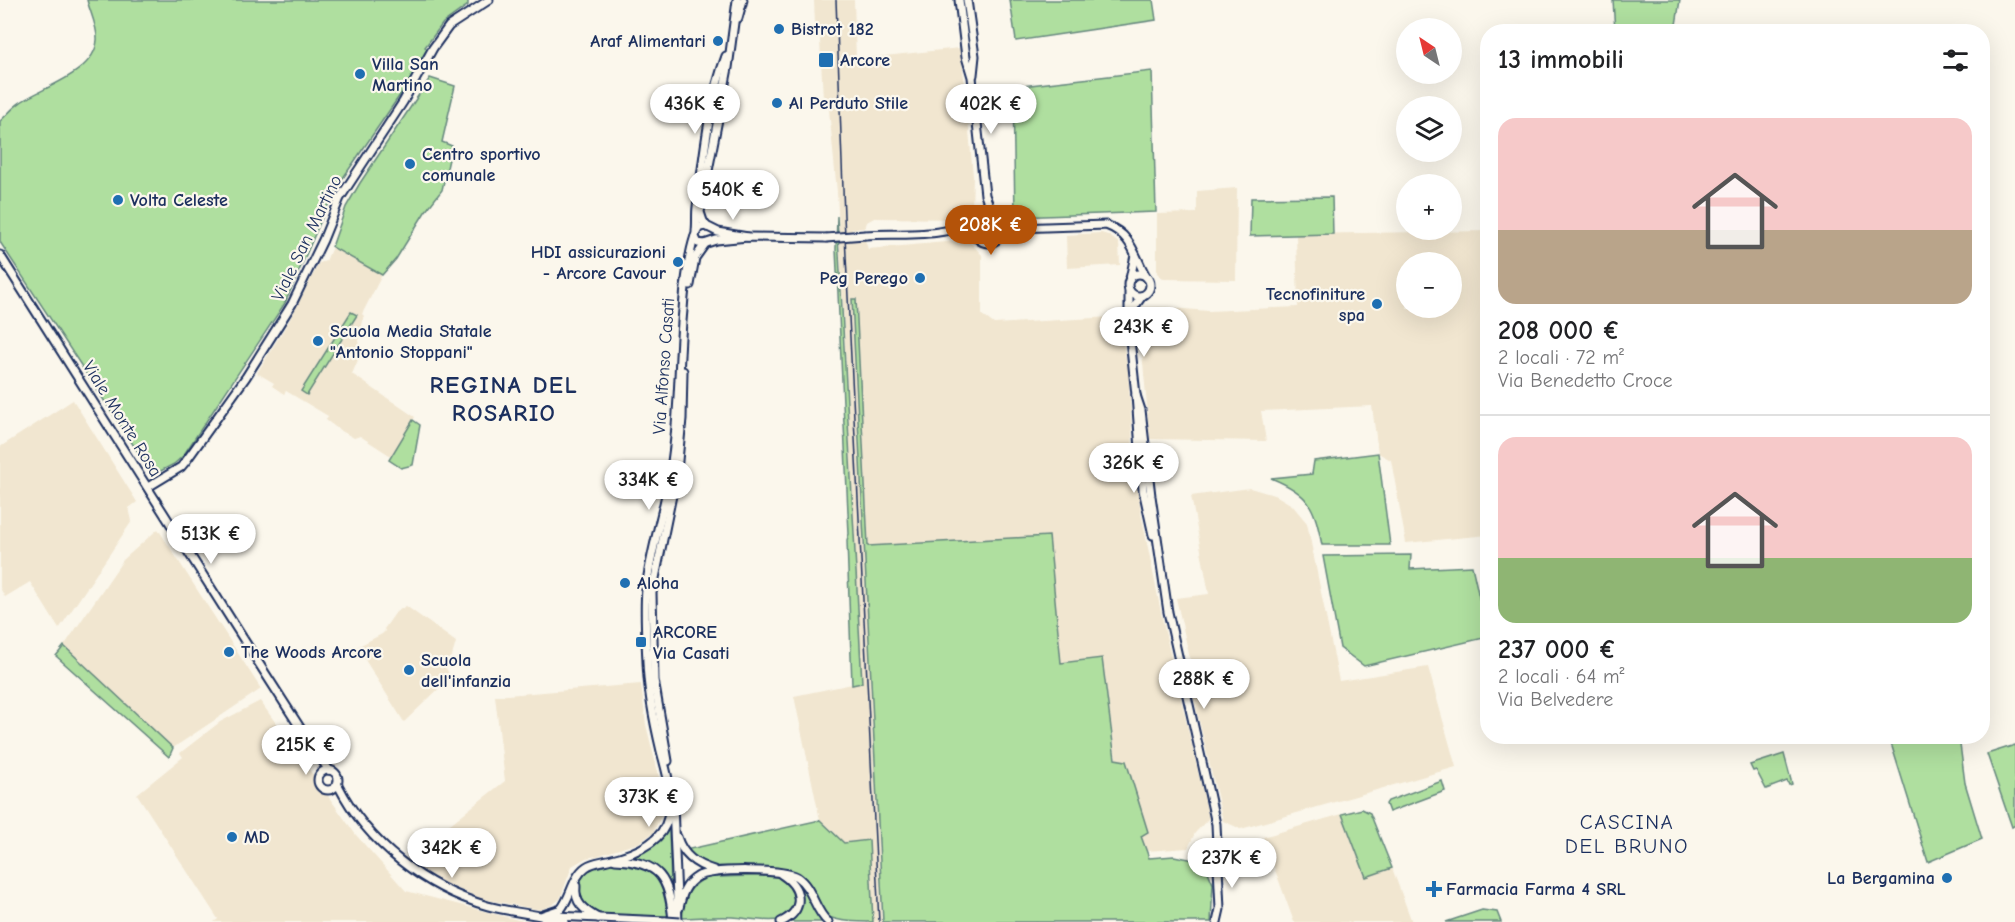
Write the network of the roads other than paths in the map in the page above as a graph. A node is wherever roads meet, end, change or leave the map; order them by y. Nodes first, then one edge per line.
1 (489, 0) edge
2 (737, 0) edge
3 (743, 0) edge
4 (959, 0) edge
5 (968, 0) edge
6 (730, 45) junction
7 (972, 77) junction
8 (985, 195) junction
9 (978, 219) junction
10 (998, 220) junction
11 (709, 227) junction
12 (1016, 228) junction
13 (951, 231) junction
14 (1001, 233) junction
15 (695, 234) junction
16 (748, 237) junction
17 (977, 238) junction
18 (707, 244) junction
19 (0, 255) edge
20 (1135, 255) junction
21 (1147, 278) junction
22 (1130, 279) junction
23 (1129, 290) junction
24 (1143, 296) junction
25 (1129, 322) junction
26 (1136, 395) junction
27 (1138, 432) junction
28 (1145, 446) junction
29 (1141, 459) junction
30 (1149, 485) junction
31 (148, 488) junction
32 (1148, 516) junction
33 (1159, 555) junction
34 (315, 751) junction
35 (329, 770) junction
36 (320, 774) junction
37 (670, 781) junction
38 (338, 785) junction
39 (331, 790) junction
40 (346, 803) junction
41 (675, 830) junction
42 (609, 860) junction
43 (720, 871) junction
44 (779, 872) junction
45 (576, 878) junction
46 (1220, 909) junction
47 (543, 915) junction
48 (600, 919) junction
49 (641, 920) junction
50 (674, 921) edge
51 (565, 922) edge
52 (627, 922) edge
53 (781, 922) edge
54 (828, 922) edge
55 (1217, 922) edge
56 (1224, 922) edge

1 - 31 main road, Viale San Martino
2 - 6 main road
3 - 6 main road
4 - 7 main road
5 - 7 main road
6 - 11 main road
6 - 15 main road, Via Alfonso Casati
7 - 8 main road
8 - 9 main road
8 - 10 main road
9 - 10 main road
9 - 13 main road
9 - 17 main road
10 - 12 main road
10 - 14 main road
11 - 15 main road
11 - 16 main road
11 - 18 main road
12 - 14 main road
12 - 20 main road
13 - 16 main road, bridge
13 - 17 main road
14 - 17 main road
15 - 18 main road
15 - 37 main road, Via Alfonso Casati
16 - 18 main road
18 - 37 main road, Via Alfonso Casati
19 - 31 main road, Viale Monte Rosa
20 - 21 main road
20 - 22 main road
21 - 22 main road
21 - 24 main road
22 - 23 main road
23 - 24 main road
23 - 25 main road
24 - 25 main road
25 - 26 main road
26 - 27 main road
26 - 28 main road
27 - 28 main road
27 - 29 main road
28 - 30 main road
29 - 30 main road
29 - 32 main road
30 - 32 main road
30 - 33 main road
31 - 34 main road, Viale Monte Rosa
32 - 33 main road
33 - 46 main road
34 - 35 main road, Viale Monte Rosa
34 - 36 main road, Viale Monte Rosa
35 - 36 main road
35 - 38 main road, Viale Monte Rosa
36 - 39 main road, Viale Monte Rosa
37 - 41 main road, Via Alfonso Casati
37 - 42 main road
38 - 39 main road
38 - 40 main road, Viale Monte Rosa
39 - 40 main road, Viale Monte Rosa
40 - 47 main road, Viale Monte Rosa
41 - 43 main road
41 - 50 main road, Via Alfonso Casati
42 - 45 main road
42 - 50 main road
43 - 44 main road
43 - 50 main road
44 - 53 main road
44 - 54 main road
45 - 47 main road
45 - 48 main road
46 - 55 main road
46 - 56 main road
47 - 48 main road
47 - 51 main road
48 - 49 main road
49 - 50 main road
49 - 52 main road

